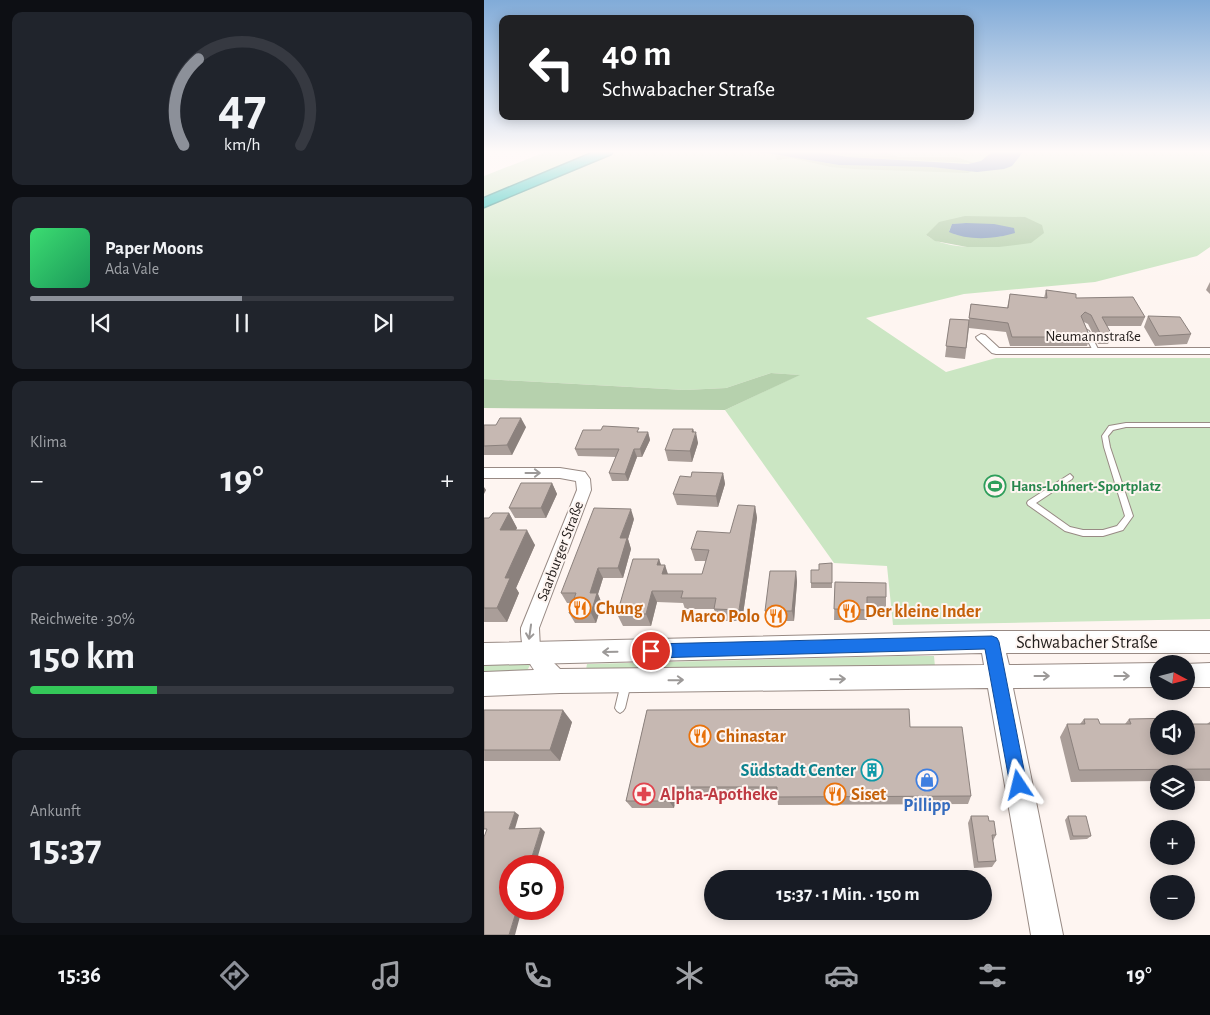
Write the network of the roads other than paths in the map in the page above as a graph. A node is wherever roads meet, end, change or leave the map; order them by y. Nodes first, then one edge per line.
1 (503, 195) edge
2 (484, 203) edge
3 (1083, 324) edge
4 (981, 337) dead end
5 (1096, 351) junction
6 (1210, 351) edge
7 (1210, 424) edge
8 (484, 473) edge
9 (1070, 477) dead end
10 (992, 642) junction
11 (1210, 642) edge
12 (484, 654) edge
13 (531, 654) junction
14 (1195, 675) edge
15 (1210, 675) edge
16 (999, 676) junction
17 (1150, 676) edge
18 (560, 680) junction
19 (627, 680) junction
20 (484, 684) edge
21 (620, 708) dead end
22 (1046, 935) edge

1 - 2 highway
3 - 5 lane
4 - 5 street, Neumannstraße
5 - 6 street, Neumannstraße
7 - 9 lane
8 -> 13 street, Saarburger Straße
10 - 11 main road, Schwabacher Straße
10 -> 13 main road, Schwabacher Straße
10 - 16 main road
12 - 13 main road, Schwabacher Straße
13 - 18 street
14 - 15 main road
16 -> 17 main road
19 -> 16 main road
16 - 22 main road
18 - 19 main road
18 - 20 main road
19 - 21 lane

